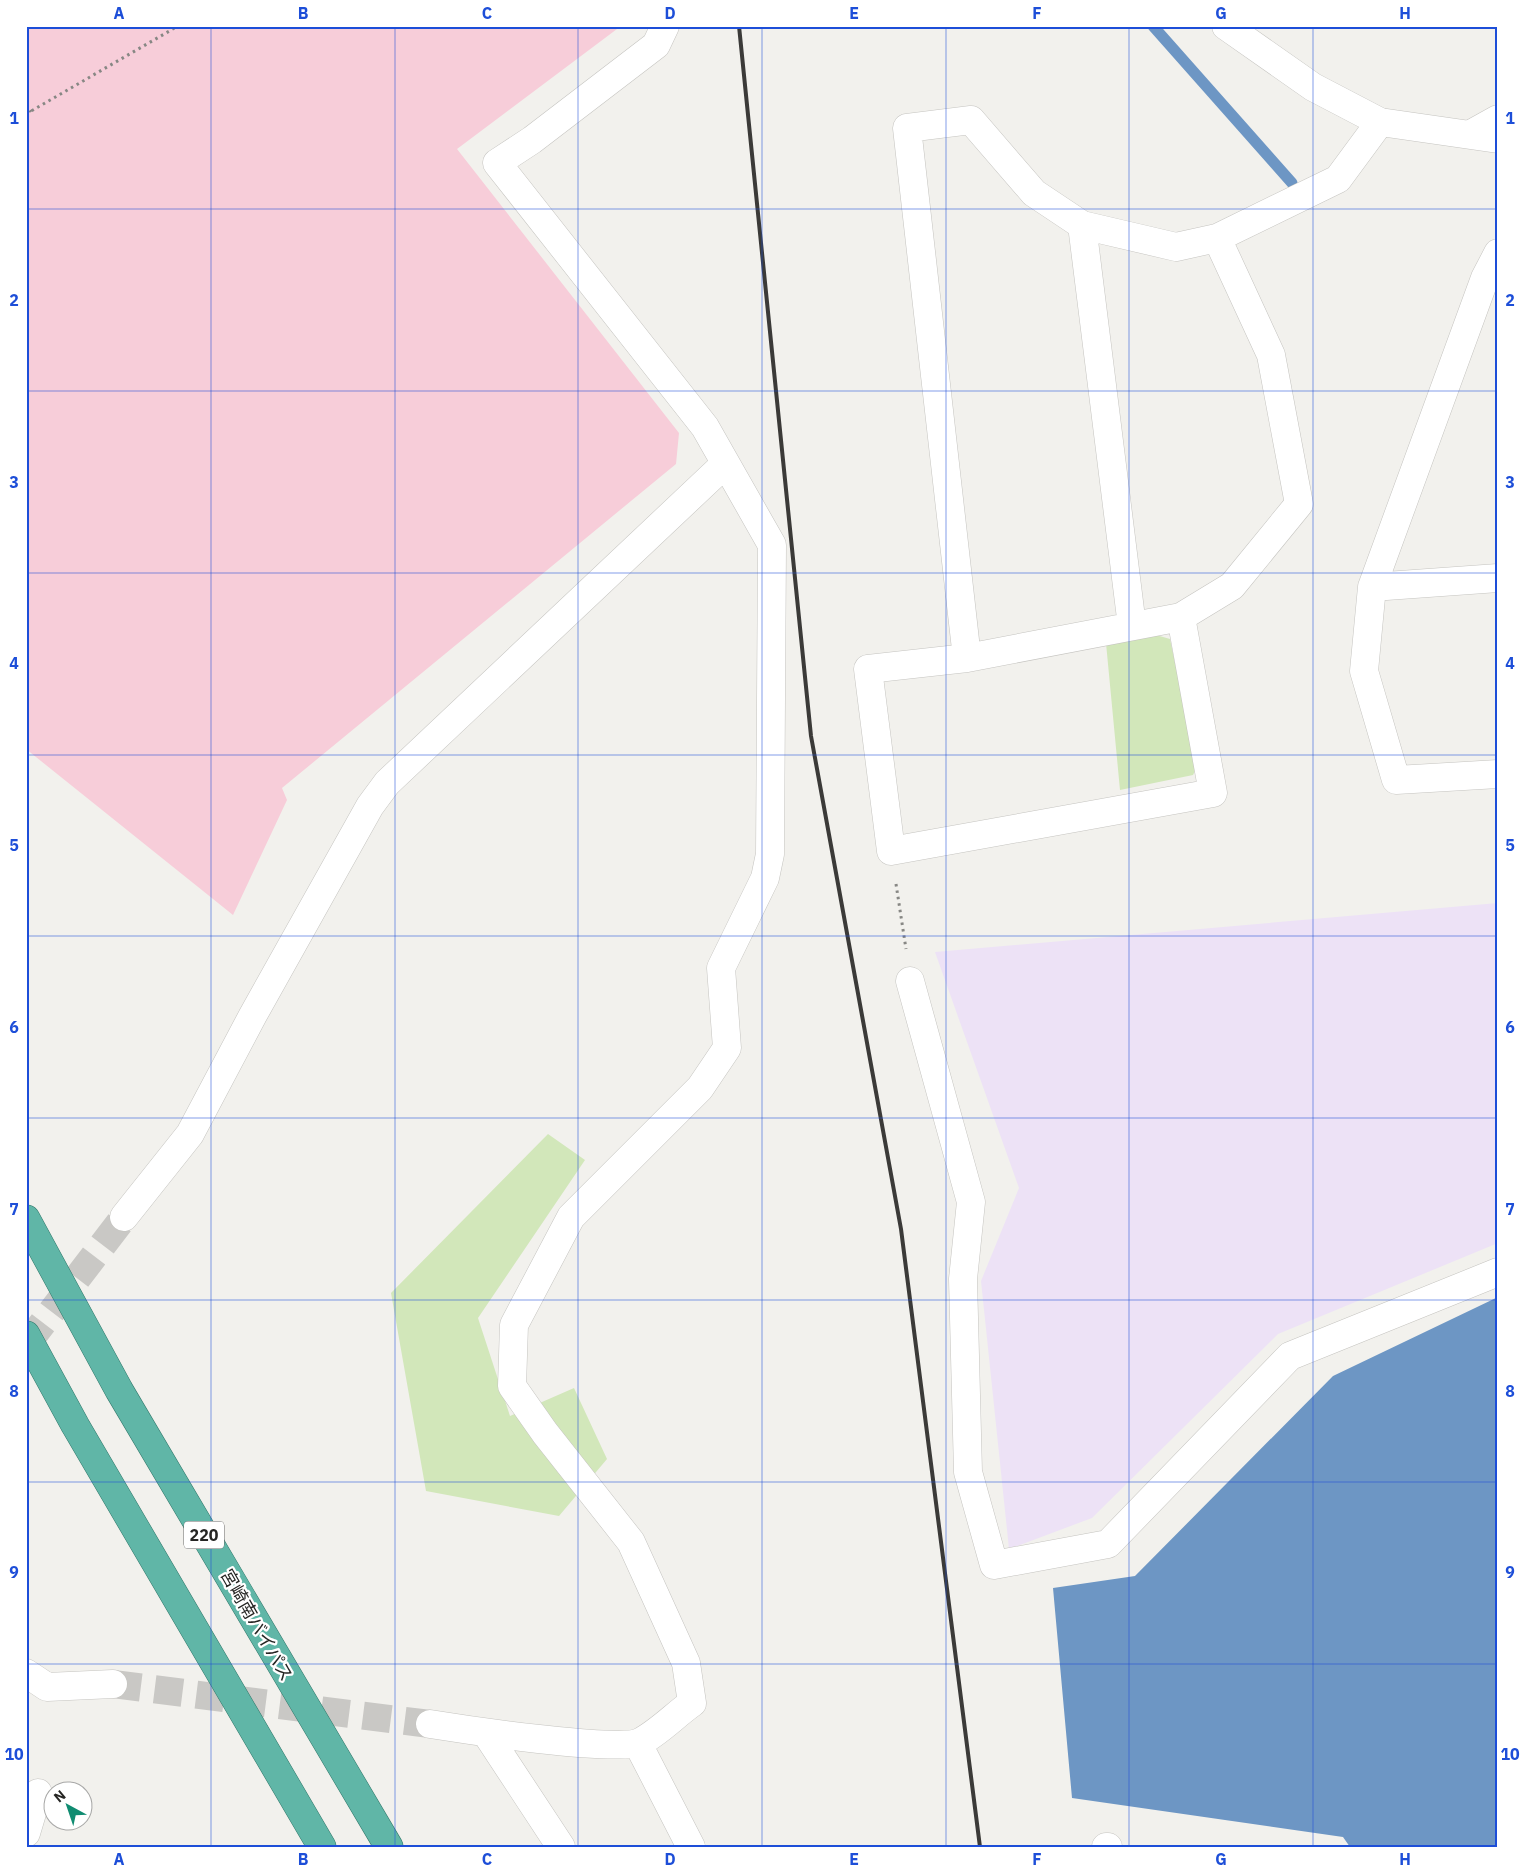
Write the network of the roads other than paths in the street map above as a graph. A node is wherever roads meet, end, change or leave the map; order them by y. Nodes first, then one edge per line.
1 (664, 26) edge
2 (1226, 26) edge
3 (1498, 119) edge
4 (1380, 122) junction
5 (1471, 134) junction
6 (1498, 139) edge
7 (1082, 225) junction
8 (1217, 238) junction
9 (1498, 253) edge
10 (1492, 282) edge
11 (725, 464) junction
12 (1498, 578) edge
13 (1372, 587) junction
14 (1181, 617) junction
15 (1132, 626) junction
16 (967, 658) junction
17 (1498, 774) edge
18 (910, 981) road end
19 (124, 1217) tunnel mouth
20 (26, 1219) edge
21 (1498, 1272) edge
22 (26, 1335) edge
23 (26, 1672) edge
24 (113, 1684) tunnel mouth
25 (430, 1724) tunnel mouth
26 (486, 1733) junction
27 (638, 1744) junction
28 (38, 1793) dead end
29 (26, 1833) edge
30 (322, 1847) edge
31 (389, 1847) edge
32 (561, 1847) edge
33 (692, 1847) edge

1 - 11 street
2 - 4 street
3 - 5 street
4 - 5 street
4 - 8 street
5 - 6 street
7 - 8 street
7 - 15 street
7 - 16 street
8 - 14 street
9 - 10 street
10 - 13 street
11 - 19 street
11 - 27 street
12 - 13 street
13 - 17 street
14 - 15 street
14 - 16 street
15 - 16 street
18 - 21 street
20 - 31 highway, 宮崎南バイパス / 220
22 - 30 highway
23 - 24 street
25 - 26 street
26 - 27 street
26 - 32 street
27 - 33 street
28 - 29 street

